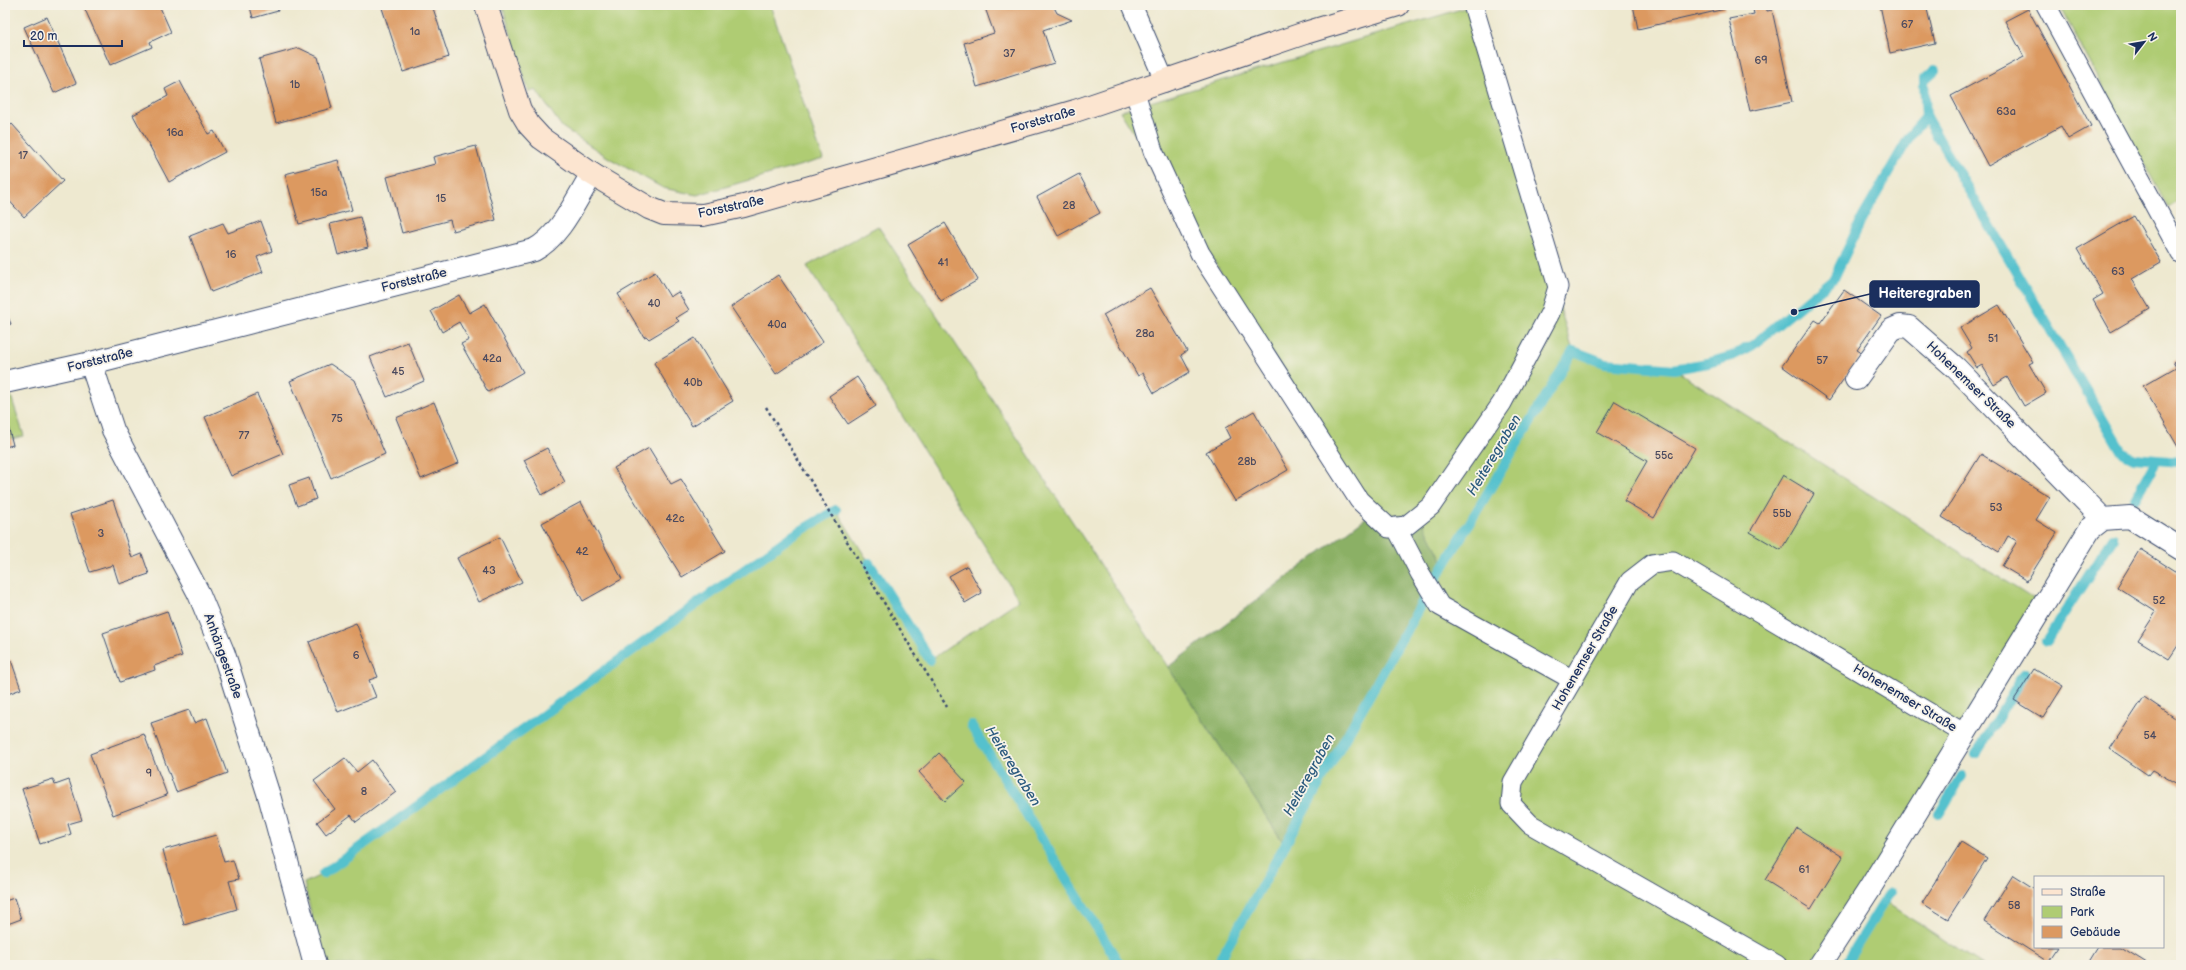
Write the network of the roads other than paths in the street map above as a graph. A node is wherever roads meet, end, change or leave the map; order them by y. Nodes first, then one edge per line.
1 (486, 5) edge
2 (1132, 5) edge
3 (1398, 5) edge
4 (1473, 5) edge
5 (2046, 5) edge
6 (1165, 82) junction
7 (1135, 92) junction
8 (592, 174) junction
9 (2181, 254) edge
10 (91, 363) junction
11 (1856, 379) dead end
12 (5, 382) edge
13 (2103, 518) junction
14 (1396, 527) junction
15 (2181, 549) edge
16 (1573, 680) junction
17 (1965, 734) junction
18 (315, 965) edge
19 (1777, 965) edge
20 (1820, 965) edge

1 - 8 street
2 - 6 lane
3 - 6 street, Forststraße
4 - 14 lane
5 - 9 lane
6 - 7 street, Forststraße
7 - 8 street, Forststraße
7 - 14 lane
8 - 10 street, Forststraße
10 - 12 street, Forststraße
10 - 18 street, Anhängestraße
11 - 13 street, Hohenemser Straße
13 - 15 street
13 - 17 street, Hohenemser Straße
14 - 16 lane
16 - 17 lane, Hohenemser Straße
16 - 19 lane, Hohenemser Straße
17 - 20 street, Hohenemser Straße

